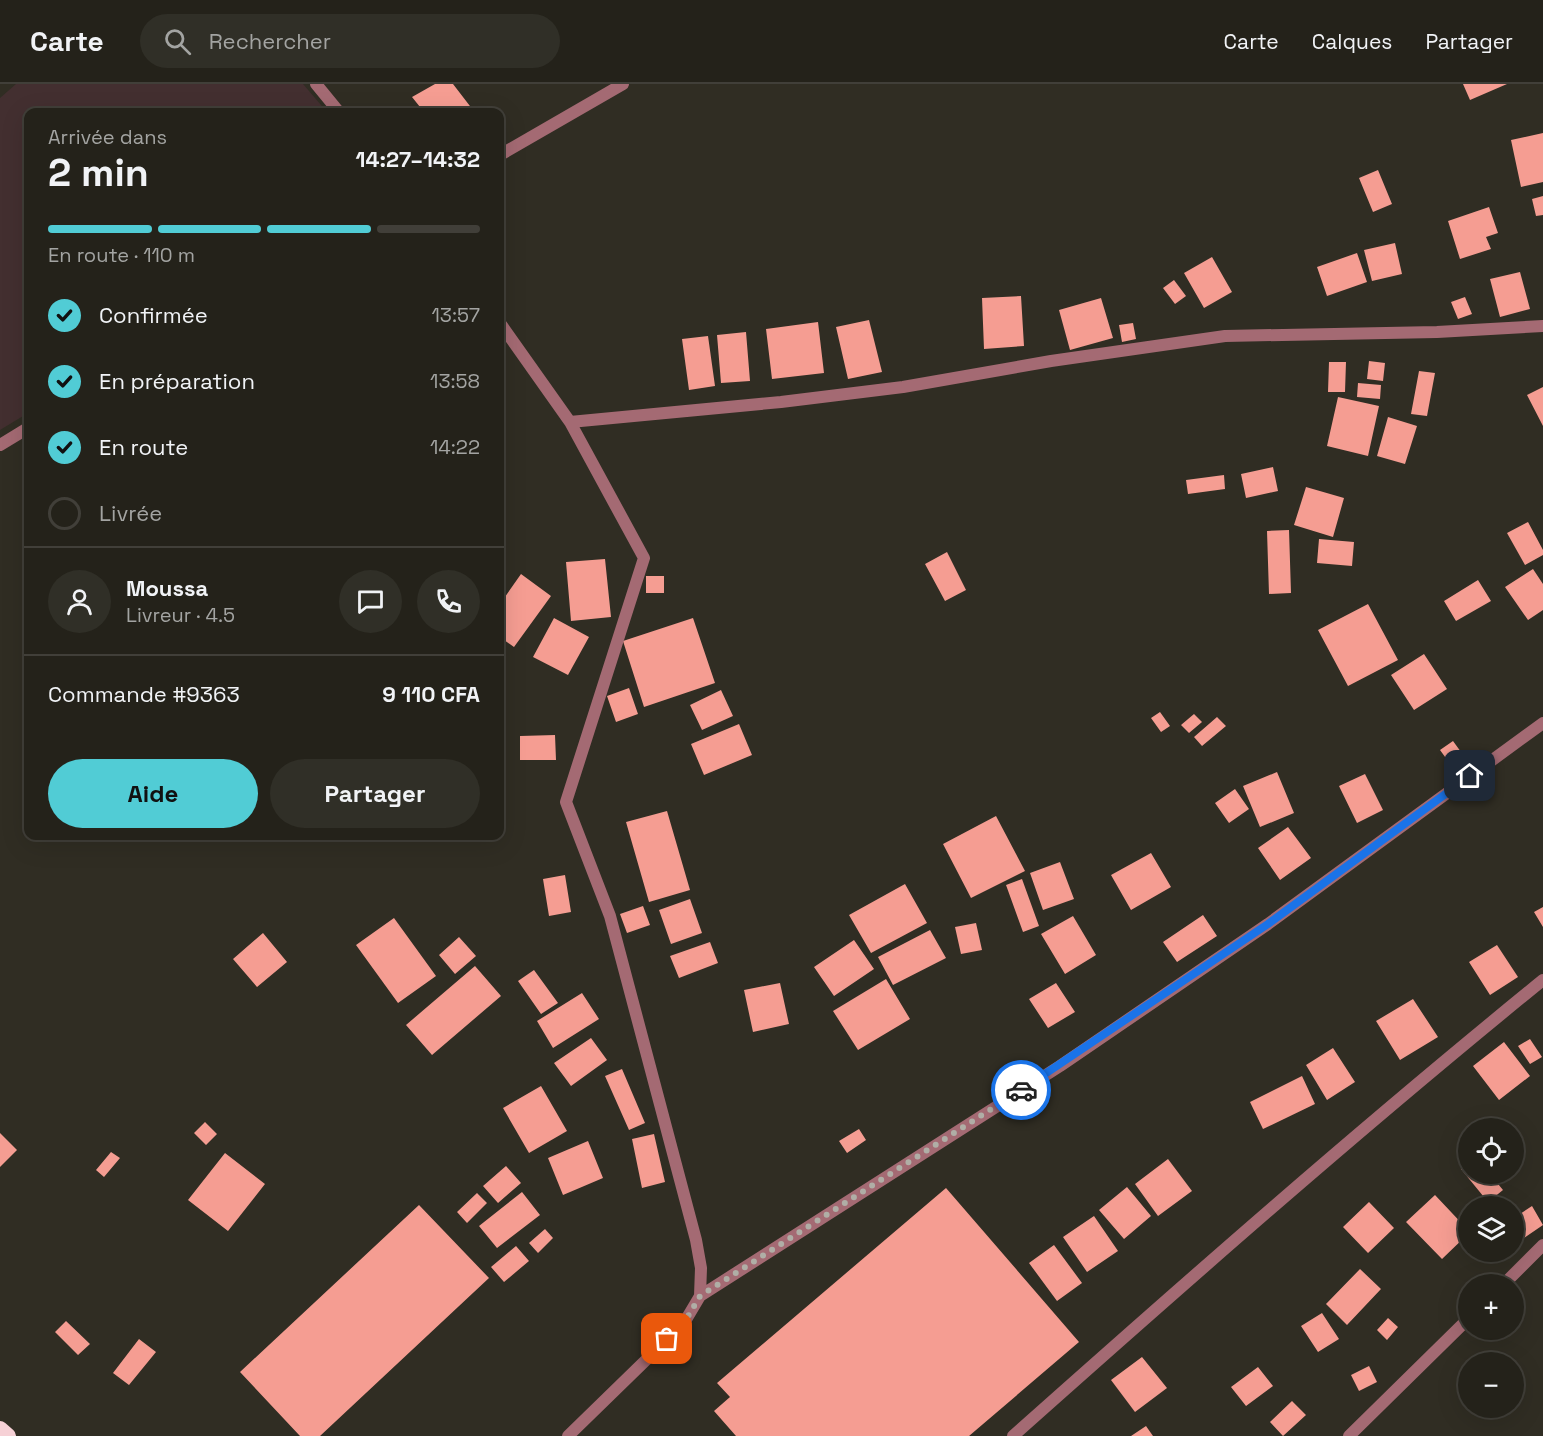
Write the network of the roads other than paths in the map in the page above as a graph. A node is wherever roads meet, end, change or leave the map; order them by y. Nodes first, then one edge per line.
1 (315, 84) edge
2 (623, 84) edge
3 (336, 108) edge
4 (504, 153) edge
5 (1543, 326) edge
6 (504, 329) edge
7 (570, 422) junction
8 (24, 430) edge
9 (0, 445) edge
10 (1543, 723) edge
11 (1543, 980) edge
12 (1543, 1245) edge
13 (1514, 1274) edge
14 (700, 1296) junction
15 (1458, 1328) edge
16 (0, 1429) edge
17 (8, 1436) edge
18 (568, 1436) edge
19 (1013, 1436) edge
20 (1349, 1436) edge

1 - 3 street
2 - 4 street
5 - 7 street
6 - 7 street
7 - 14 street
8 - 9 street
10 - 14 street
11 - 19 street
12 - 13 street
14 - 18 street
15 - 20 street
16 - 17 highway

